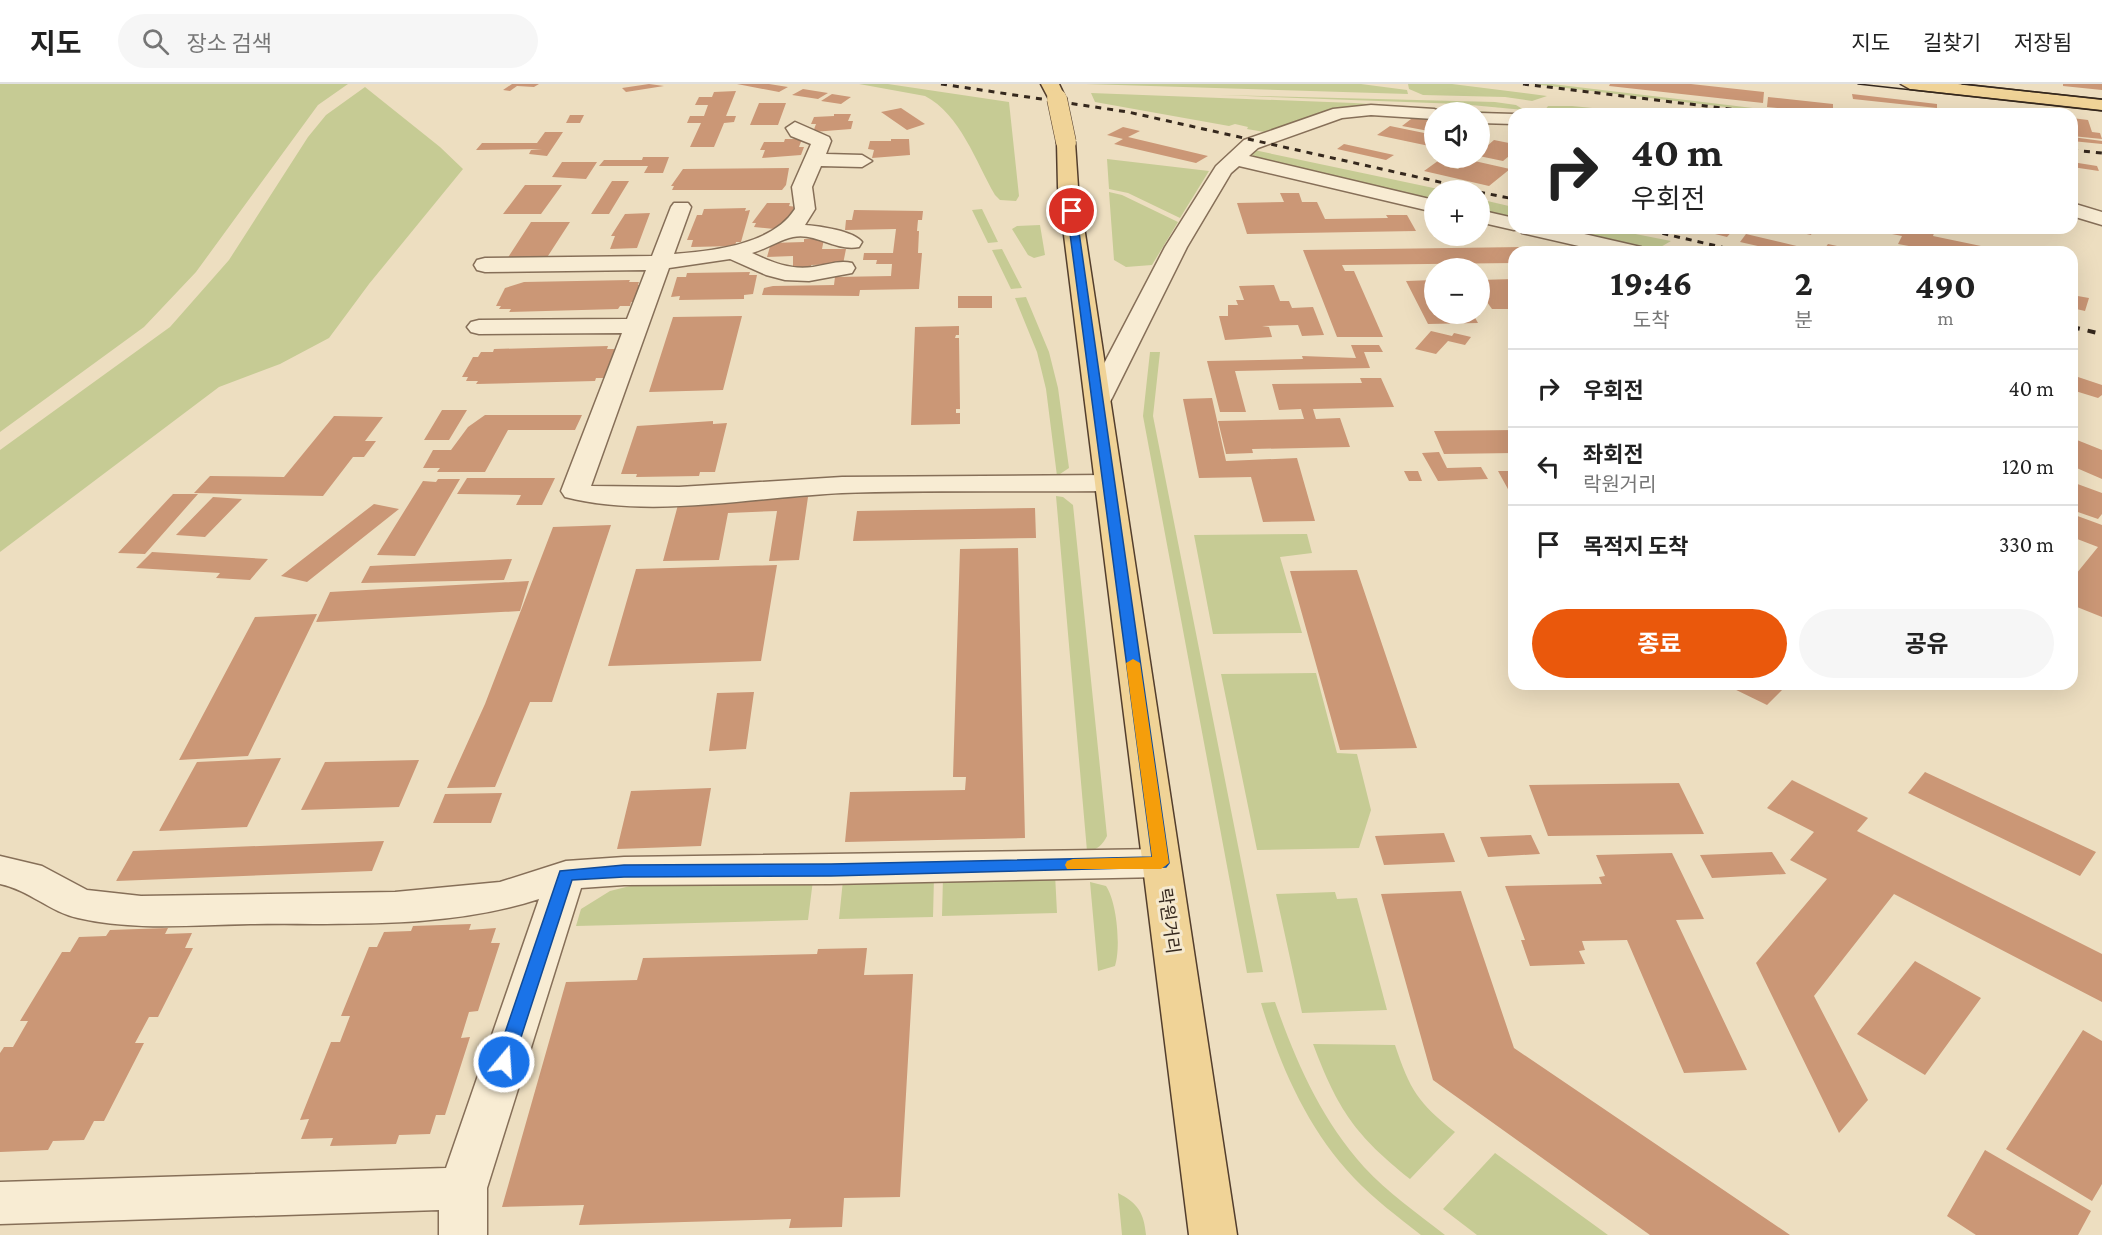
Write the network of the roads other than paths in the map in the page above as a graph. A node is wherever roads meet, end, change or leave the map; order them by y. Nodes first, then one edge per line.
1 (1911, 84) edge
2 (1053, 91) edge
3 (2102, 105) edge
4 (1424, 113) edge
5 (1490, 118) edge
6 (1508, 119) edge
7 (795, 128) dead end
8 (1236, 159) junction
9 (814, 160) junction
10 (862, 160) dead end
11 (1424, 204) edge
12 (681, 207) dead end
13 (2078, 211) edge
14 (1490, 219) edge
15 (2102, 219) edge
16 (1508, 223) edge
17 (790, 230) junction
18 (1556, 234) edge
19 (851, 242) dead end
20 (1607, 246) edge
21 (731, 250) junction
22 (660, 262) junction
23 (485, 265) dead end
24 (844, 268) dead end
25 (636, 326) junction
26 (479, 327) dead end
27 (1098, 400) junction
28 (1107, 483) junction
29 (1161, 863) junction
30 (0, 870) edge
31 (566, 875) junction
32 (463, 1188) junction
33 (0, 1203) edge
34 (463, 1235) edge
35 (1213, 1235) edge

1 - 3 main road
2 - 27 main road, 락원거리, bridge
4 - 8 street
5 - 6 street
7 - 9 street
8 - 11 street
8 - 27 street
9 - 10 street
9 - 17 street
12 - 22 street
13 - 15 street
14 - 16 street
17 - 19 street
17 - 21 street
18 - 20 street
21 - 22 street
21 - 24 street
22 - 23 street
22 - 25 street
25 - 26 street
25 - 28 street
27 - 28 main road, 락원거리
28 - 29 main road, 락원거리
29 - 31 street
29 - 35 main road, 락원거리
30 - 31 street
31 - 32 street
32 - 33 street
32 - 34 street

